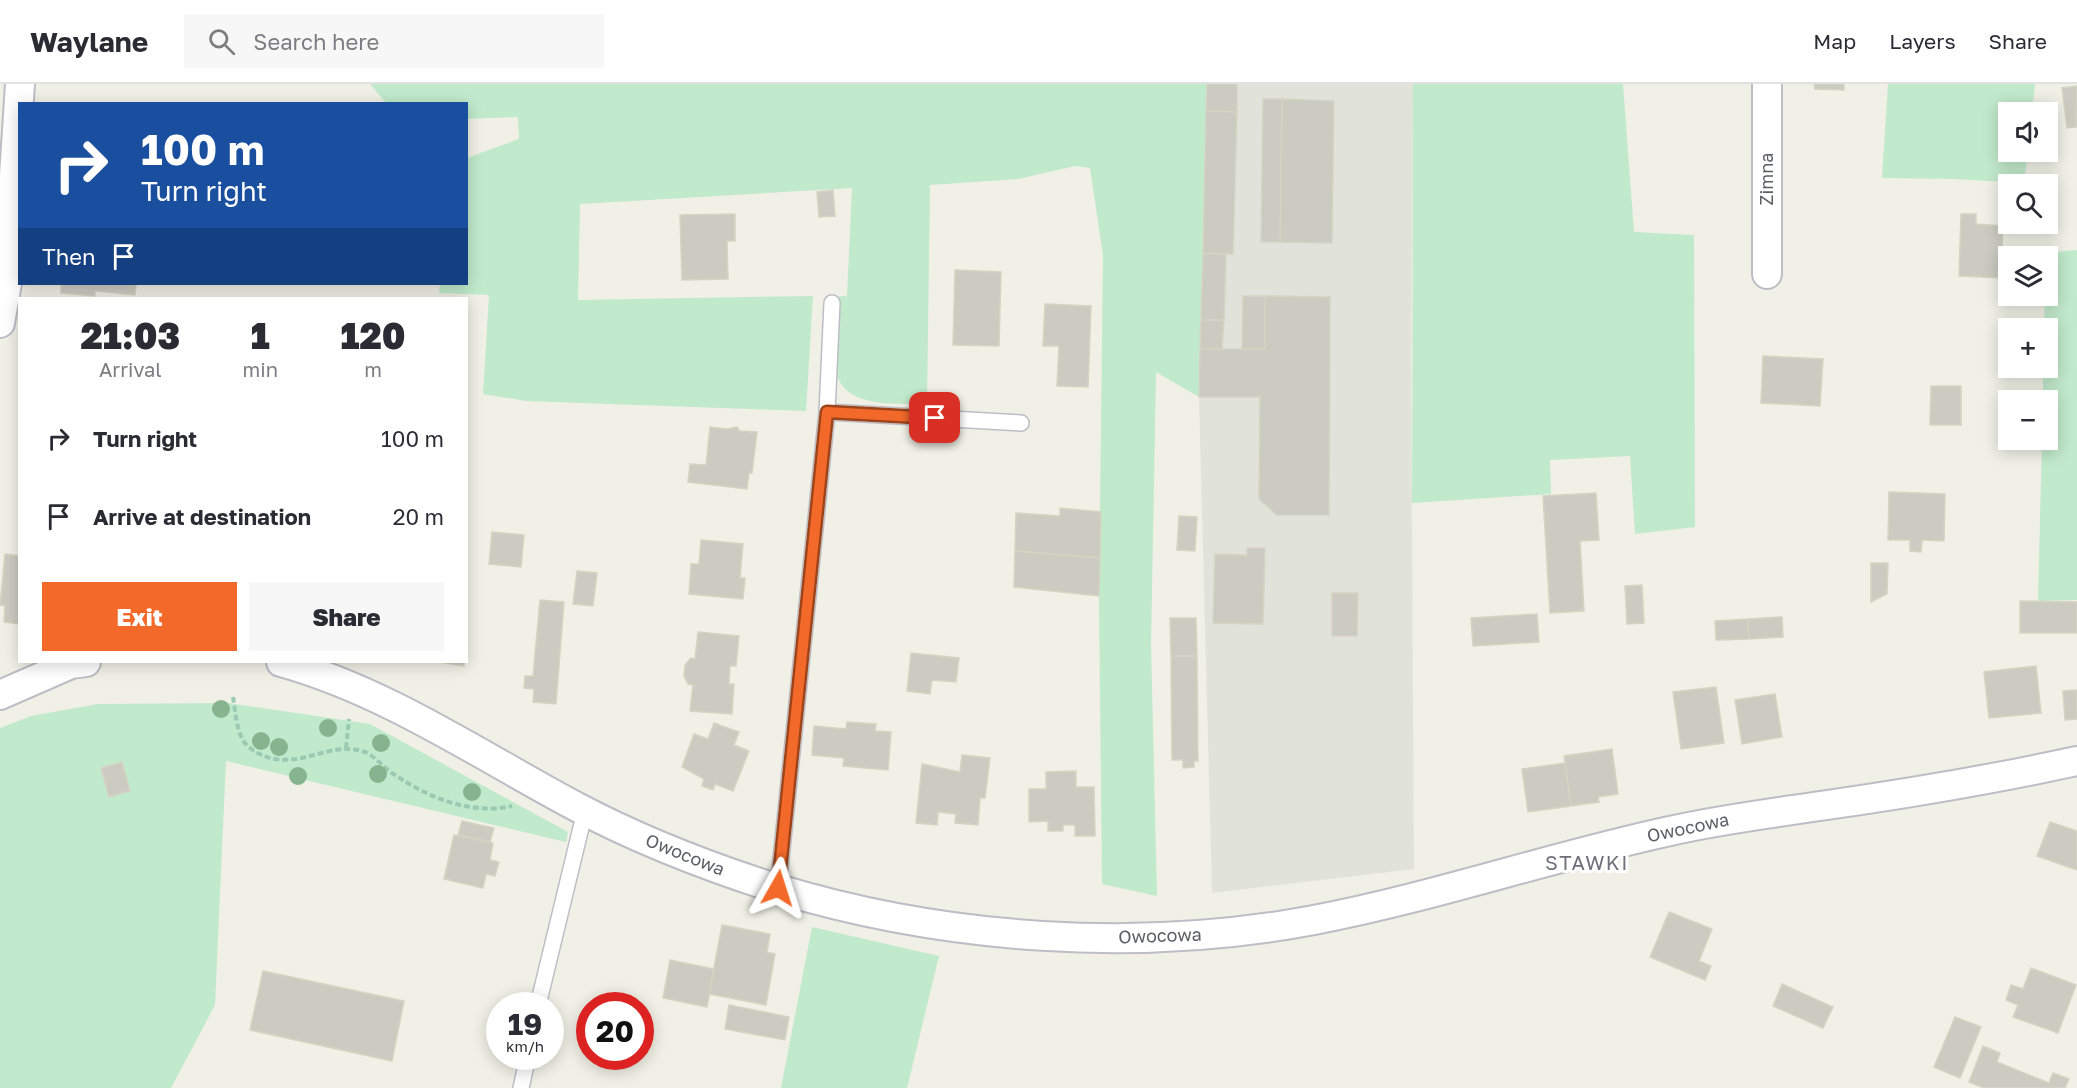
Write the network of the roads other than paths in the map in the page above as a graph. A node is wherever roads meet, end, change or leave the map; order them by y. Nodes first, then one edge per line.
1 (20, 84) edge
2 (1767, 84) edge
3 (19, 102) edge
4 (18, 115) edge
5 (1767, 274) dead end
6 (832, 303) dead end
7 (0, 323) edge
8 (827, 412) junction
9 (1021, 423) dead end
10 (78, 663) edge
11 (285, 663) edge
12 (0, 695) edge
13 (2077, 761) edge
14 (585, 811) junction
15 (778, 888) junction
16 (541, 992) edge
17 (525, 1070) edge
18 (521, 1088) edge

1 - 3 street
2 - 5 street, Zimna
4 - 7 street
6 - 8 lane
8 - 9 lane
8 - 15 lane
10 - 12 street
11 - 14 street, Owocowa
13 - 15 street, Owocowa
14 - 15 street, Owocowa
14 - 16 lane
17 - 18 lane

